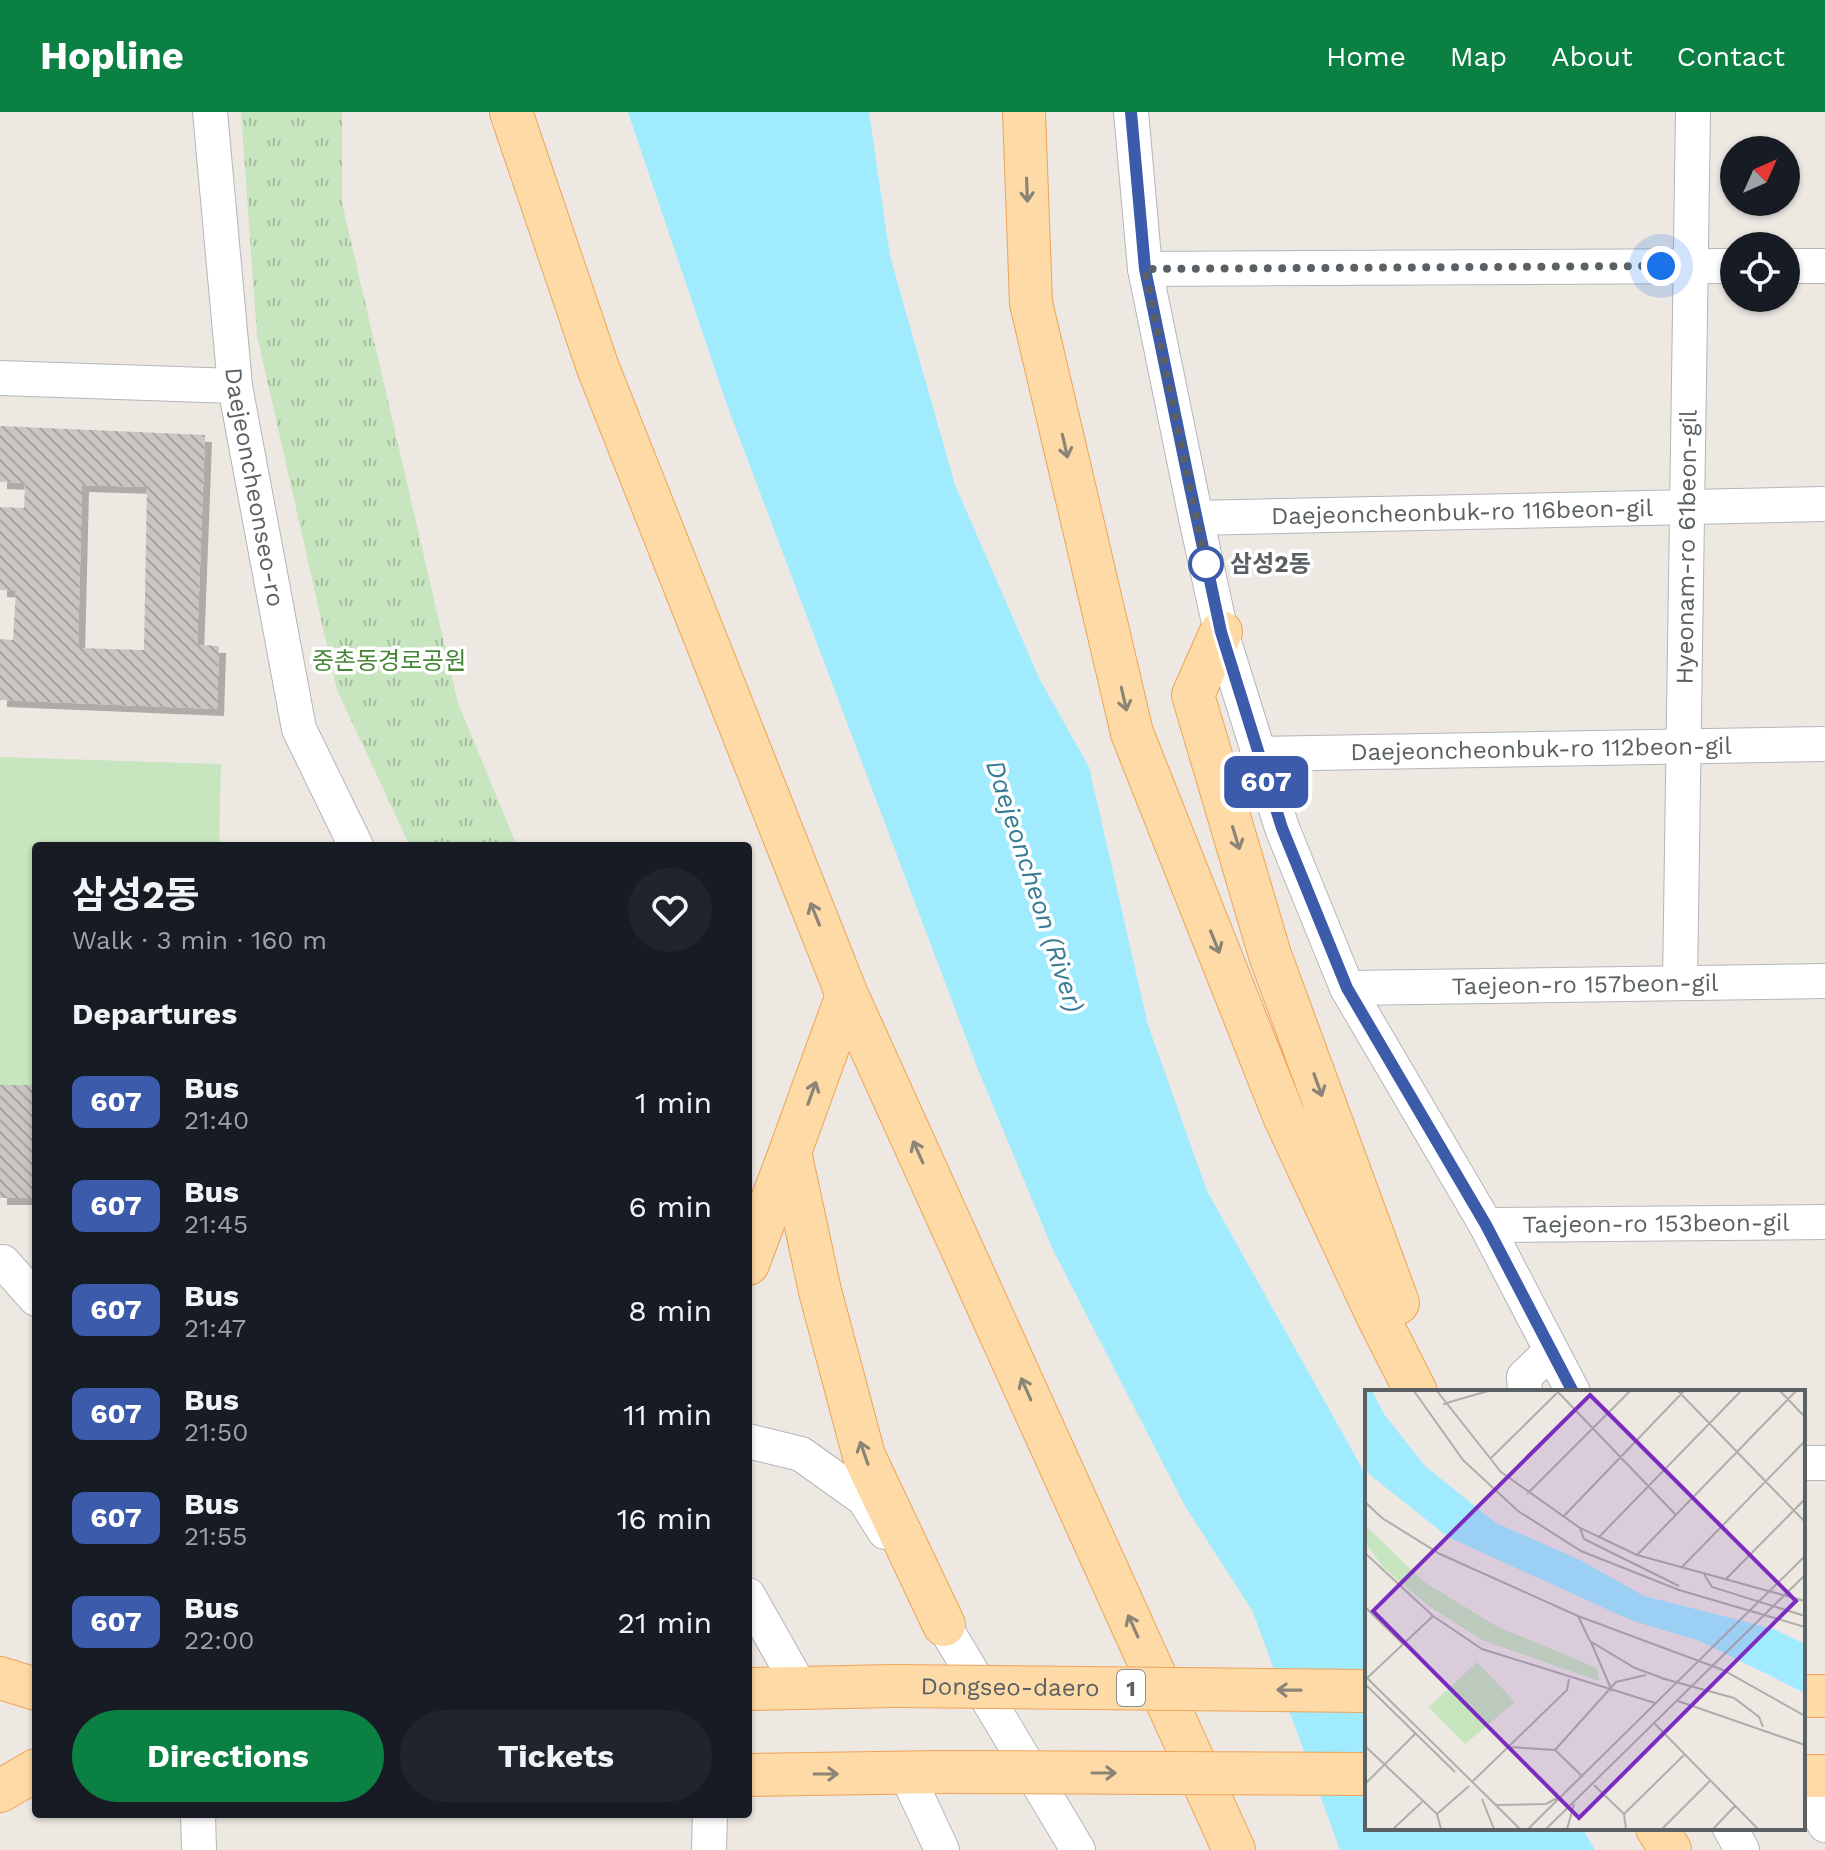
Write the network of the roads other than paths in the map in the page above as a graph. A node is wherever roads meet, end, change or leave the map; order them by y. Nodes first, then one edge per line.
1 (210, 112) edge
2 (511, 112) edge
3 (1024, 112) edge
4 (1131, 112) edge
5 (1693, 112) edge
6 (1691, 266) junction
7 (1720, 266) edge
8 (1800, 266) edge
9 (1825, 266) edge
10 (1145, 269) junction
11 (0, 378) edge
12 (235, 386) junction
13 (1825, 504) edge
14 (1687, 507) junction
15 (1196, 518) junction
16 (1221, 632) junction
17 (1825, 744) edge
18 (1684, 746) junction
19 (1257, 754) junction
20 (354, 842) edge
21 (1825, 981) edge
22 (1680, 983) junction
23 (1347, 988) junction
24 (847, 995) junction
25 (790, 1152) junction
26 (1825, 1222) edge
27 (1486, 1225) junction
28 (752, 1253) edge
29 (13, 1262) edge
30 (32, 1293) edge
31 (1550, 1352) junction
32 (1415, 1390) edge
33 (1429, 1390) edge
34 (1525, 1390) edge
35 (1572, 1390) edge
36 (752, 1442) edge
37 (752, 1602) edge
38 (944, 1625) junction
39 (0, 1678) edge
40 (800, 1687) junction
41 (32, 1688) edge
42 (752, 1689) edge
43 (1365, 1691) edge
44 (0, 1695) edge
45 (32, 1697) edge
46 (0, 1766) edge
47 (32, 1769) edge
48 (32, 1771) edge
49 (924, 1773) junction
50 (1365, 1774) edge
51 (752, 1775) edge
52 (1805, 1790) edge
53 (0, 1791) edge
54 (198, 1818) edge
55 (710, 1818) edge
56 (1825, 1825) edge
57 (1658, 1830) edge
58 (1731, 1830) edge
59 (199, 1850) edge
60 (709, 1850) edge
61 (942, 1850) edge
62 (1078, 1850) edge
63 (1234, 1850) edge
64 (1670, 1850) edge
65 (1742, 1850) edge

1 - 12 street, Daejeoncheonseo-ro
24 -> 2 main road
3 -> 32 main road
4 - 10 street
5 - 6 street, Hyeonam-ro 61beon-gil
6 - 7 street
6 - 10 street
6 - 14 street, Hyeonam-ro 61beon-gil
8 - 9 street
10 - 15 street
11 - 12 street
12 - 20 street, Daejeoncheonseo-ro
13 - 14 street, Daejeoncheonbuk-ro 116beon-gil
14 - 15 street, Daejeoncheonbuk-ro 116beon-gil
14 - 18 street, Hyeonam-ro 61beon-gil
15 - 16 street
16 - 19 street
16 -> 33 main road
17 - 18 street, Daejeoncheonbuk-ro 112beon-gil
18 - 19 street, Daejeoncheonbuk-ro 112beon-gil
18 - 22 street, Hyeonam-ro 61beon-gil
19 - 23 street
21 - 22 street, Taejeon-ro 157beon-gil
22 - 23 street, Taejeon-ro 157beon-gil
23 - 27 street
25 -> 24 main road
63 -> 24 main road
25 - 28 main road
38 -> 25 main road
26 - 27 street, Taejeon-ro 153beon-gil
27 - 31 street
29 - 30 street
31 - 34 street
31 - 35 street
36 - 38 street
37 - 40 street
38 - 62 street
39 - 41 main road
40 - 42 main road, Dongseo-daero / 1
43 -> 40 main road, Dongseo-daero / 1, bridge
44 - 45 main road
46 - 47 main road
48 - 53 main road
49 -> 50 main road, bridge
51 -> 49 main road
49 - 61 street
52 - 56 street
54 - 59 street
55 - 60 street
57 - 64 main road
58 - 65 street

